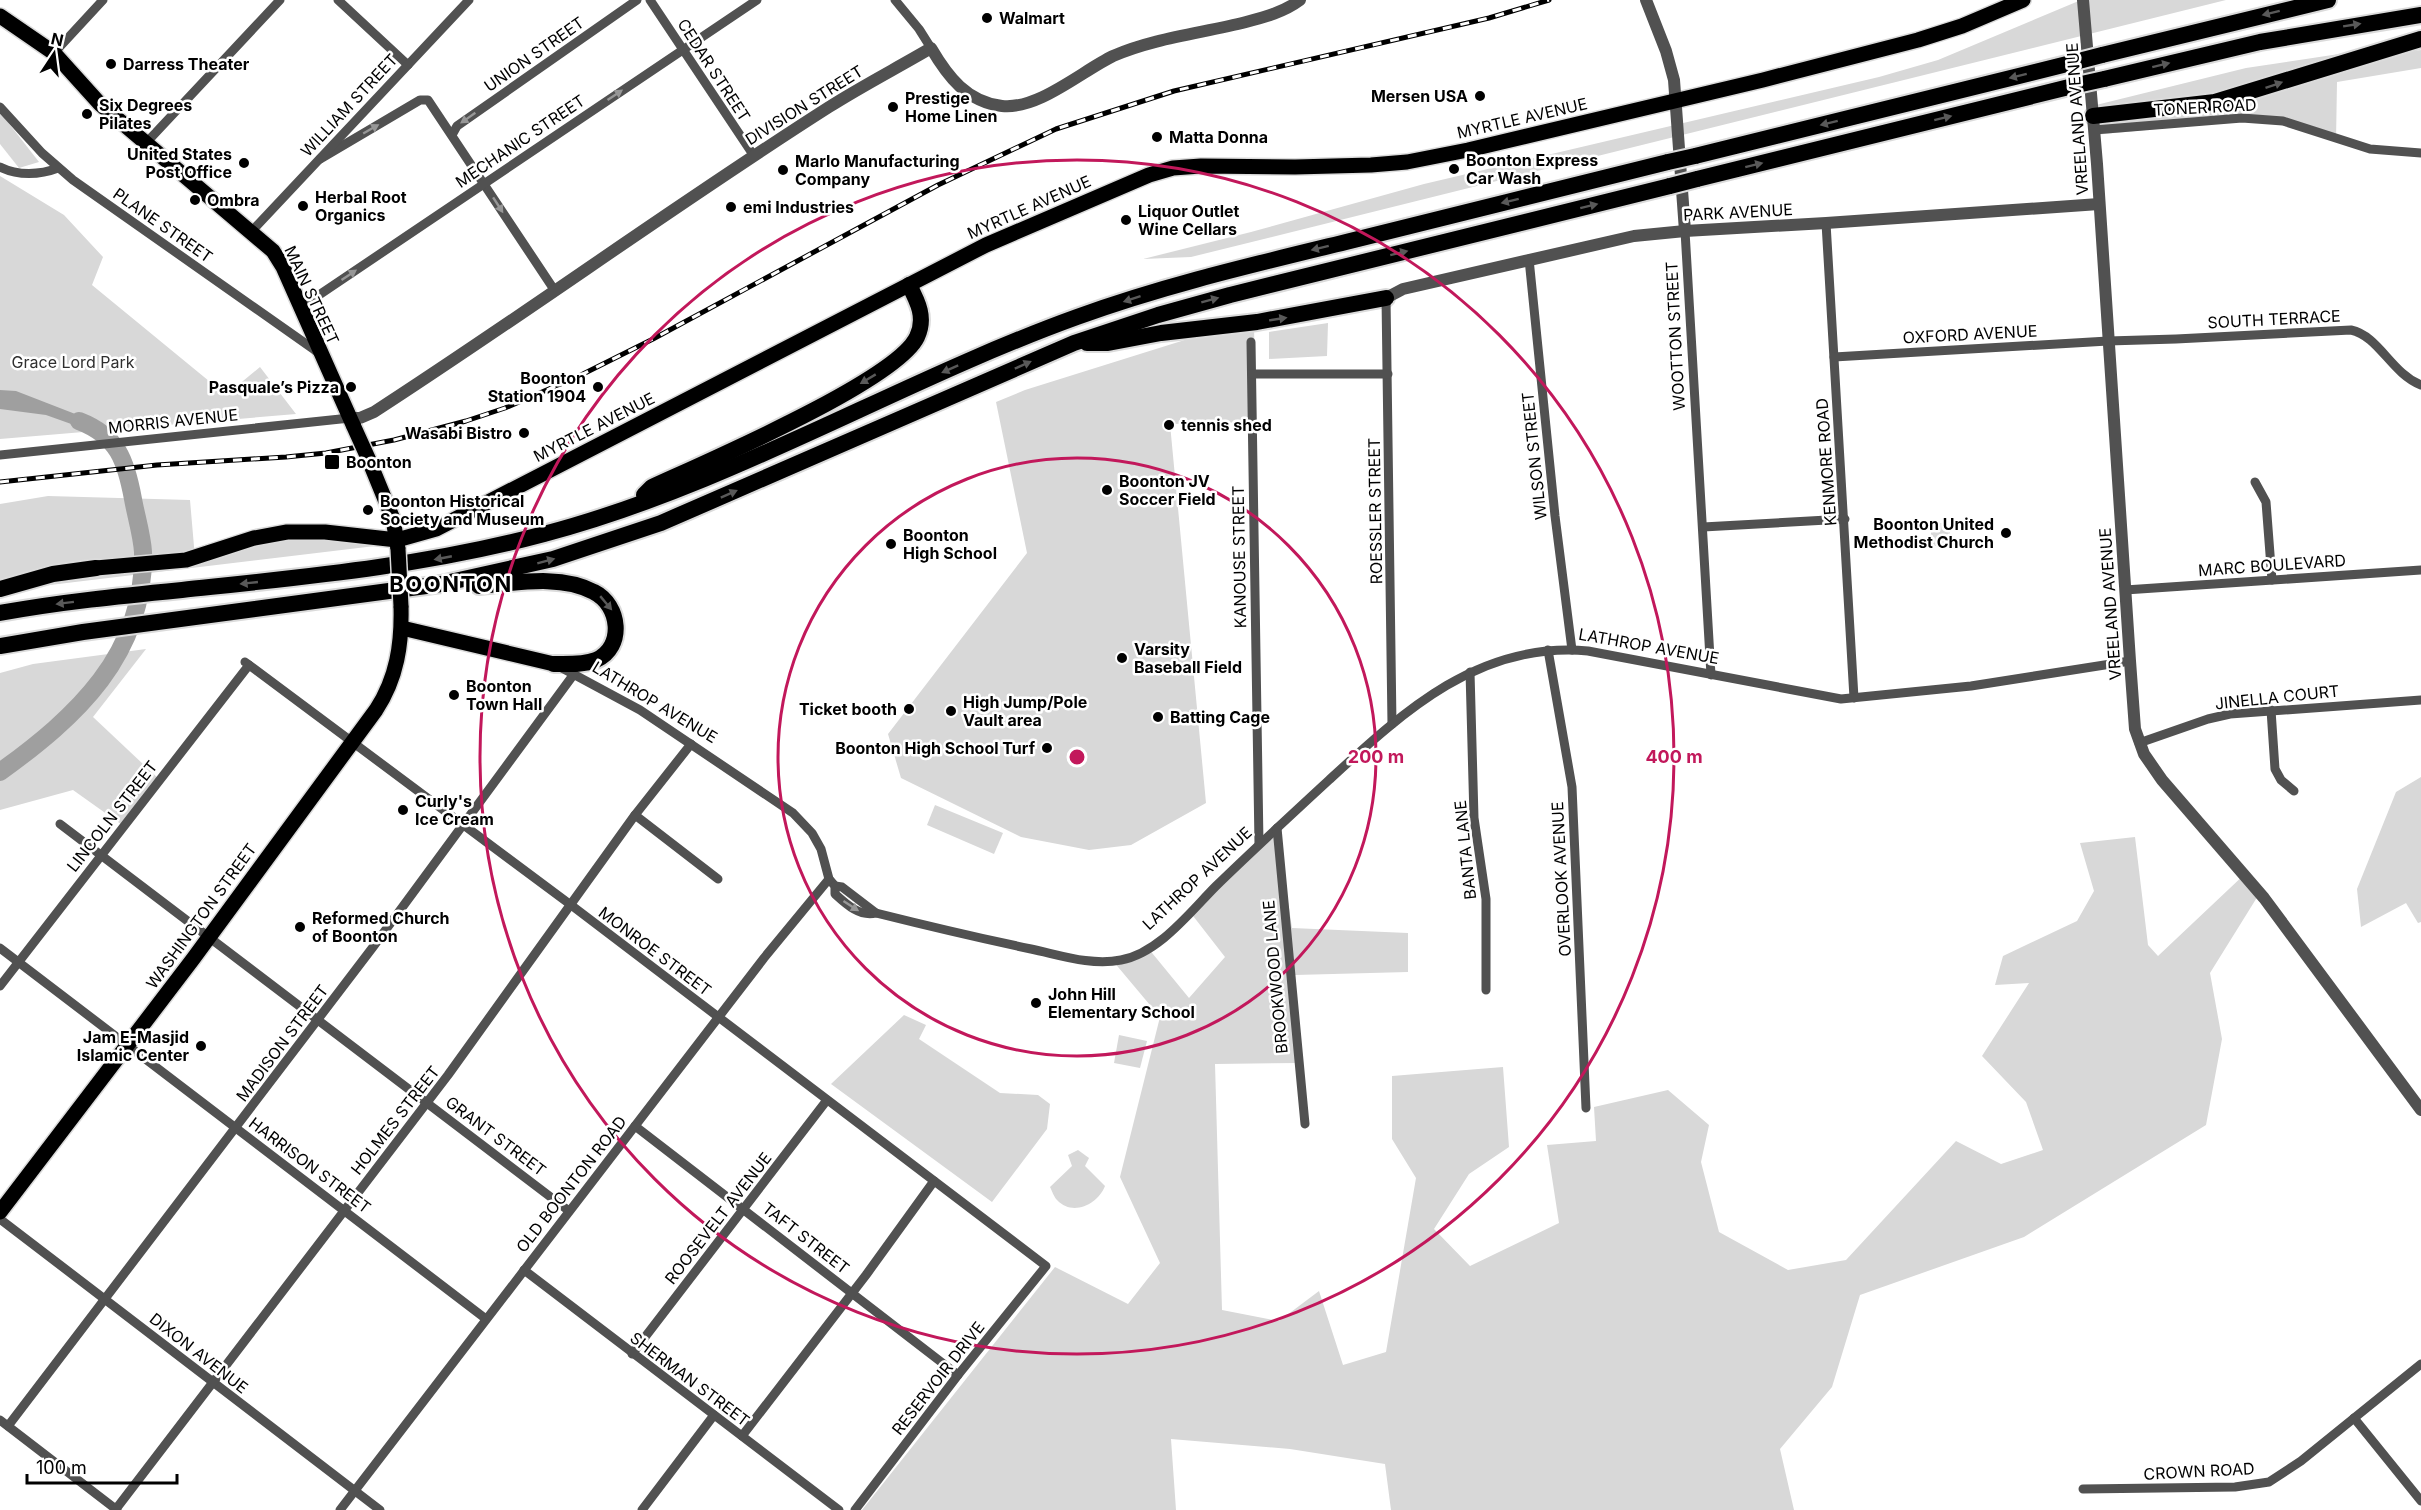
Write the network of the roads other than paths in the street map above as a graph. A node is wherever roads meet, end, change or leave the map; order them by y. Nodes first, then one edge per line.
1 (103, 0) edge
2 (280, 0) edge
3 (338, 0) edge
4 (470, 0) edge
5 (637, 0) edge
6 (650, 0) edge
7 (757, 0) edge
8 (895, 0) edge
9 (1300, 0) edge
10 (1646, 0) edge
11 (2023, 0) edge
12 (2083, 0) edge
13 (2328, 0) edge
14 (2421, 15) edge
15 (0, 16) edge
16 (2421, 39) edge
17 (683, 48) junction
18 (931, 48) junction
19 (54, 53) junction
20 (408, 65) junction
21 (1677, 100) junction
22 (0, 107) edge
23 (2093, 123) junction
24 (452, 135) junction
25 (146, 143) junction
26 (2421, 153) edge
27 (754, 156) junction
28 (320, 159) junction
29 (0, 167) edge
30 (58, 168) junction
31 (484, 183) junction
32 (2099, 204) junction
33 (1826, 224) junction
34 (1685, 231) junction
35 (251, 232) junction
36 (1529, 259) junction
37 (909, 285) junction
38 (555, 291) junction
39 (1386, 298) junction
40 (300, 306) junction
41 (2108, 341) junction
42 (1074, 342) junction
43 (1251, 342) dead end
44 (321, 355) junction
45 (1834, 357) junction
46 (1252, 374) junction
47 (1388, 374) junction
48 (2421, 385) edge
49 (352, 423) junction
50 (0, 455) edge
51 (2255, 482) dead end
52 (636, 505) junction
53 (1845, 519) junction
54 (1703, 527) junction
55 (397, 545) junction
56 (102, 568) joint
57 (2421, 570) edge
58 (2272, 580) junction
59 (0, 589) edge
60 (2126, 590) junction
61 (364, 595) junction
62 (0, 613) edge
63 (402, 627) junction
64 (0, 646) edge
65 (1572, 650) junction
66 (1548, 651) junction
67 (2130, 661) junction
68 (247, 663) joint
69 (554, 664) junction
70 (1470, 672) junction
71 (574, 674) junction
72 (1711, 675) junction
73 (1854, 698) junction
74 (2421, 700) edge
75 (2271, 711) junction
76 (1392, 724) junction
77 (353, 741) junction
78 (2139, 743) junction
79 (691, 744) junction
80 (2294, 791) dead end
81 (635, 815) junction
82 (60, 824) dead end
83 (463, 825) junction
84 (1277, 828) junction
85 (1259, 844) junction
86 (101, 854) junction
87 (718, 879) dead end
88 (832, 883) junction
89 (570, 905) junction
90 (210, 936) junction
91 (0, 948) edge
92 (19, 962) junction
93 (0, 986) edge
94 (1486, 990) dead end
95 (718, 1018) junction
96 (319, 1019) junction
97 (128, 1045) junction
98 (827, 1100) junction
99 (427, 1103) junction
100 (1586, 1108) dead end
101 (2421, 1110) edge
102 (1305, 1124) dead end
103 (635, 1126) junction
104 (236, 1128) junction
105 (934, 1181) junction
106 (744, 1209) junction
107 (344, 1210) junction
108 (569, 1211) junction
109 (0, 1212) edge
110 (0, 1219) edge
111 (1046, 1266) joint
112 (524, 1270) junction
113 (852, 1293) junction
114 (105, 1300) junction
115 (486, 1319) junction
116 (632, 1354) junction
117 (2421, 1364) edge
118 (958, 1375) junction
119 (213, 1383) junction
120 (714, 1415) junction
121 (2354, 1418) junction
122 (4, 1423) edge
123 (742, 1436) junction
124 (2082, 1489) dead end
125 (355, 1491) junction
126 (2421, 1501) edge
127 (116, 1510) edge
128 (340, 1510) edge
129 (380, 1510) edge
130 (642, 1510) edge
131 (838, 1510) edge
132 (855, 1510) edge

1 - 19 street
2 - 25 street
3 - 20 street
4 - 20 street, WILLIAM STREET
5 -> 24 street, UNION STREET
6 - 17 street, CEDAR STREET
7 - 17 street, MECHANIC STREET
8 - 18 street
9 - 18 street
10 - 21 street, WOOTTON STREET
11 - 21 main road, MYRTLE AVENUE
12 - 23 street, VREELAND AVENUE
13 -> 52 highway, bridge
42 -> 14 highway, bridge
15 - 19 main road, MAIN STREET
23 -> 16 highway
17 - 27 street, CEDAR STREET
31 -> 17 street, MECHANIC STREET
18 - 27 street, DIVISION STREET
19 - 25 main road, MAIN STREET
20 - 28 street, WILLIAM STREET
21 - 34 street, WOOTTON STREET
21 - 37 main road, MYRTLE AVENUE
22 - 30 street, PLANE STREET
23 - 26 street, TONER ROAD
23 - 32 street, VREELAND AVENUE
28 -> 24 street
24 - 31 street
25 - 35 main road, MAIN STREET
27 - 38 street, DIVISION STREET
28 - 35 street, WILLIAM STREET
29 - 30 street
30 - 44 street, PLANE STREET
31 -> 38 street
40 -> 31 street, MECHANIC STREET
32 - 33 street, PARK AVENUE
32 - 41 street, VREELAND AVENUE
33 - 34 street, PARK AVENUE
33 - 45 street, KENMORE ROAD
34 - 36 street, PARK AVENUE
34 - 54 street, WOOTTON STREET
35 - 40 main road, MAIN STREET
36 - 39 street, PARK AVENUE
36 - 65 street, WILSON STREET
37 -> 52 highway
37 - 55 main road, MYRTLE AVENUE
38 - 49 street, DIVISION STREET
42 -> 39 highway
39 - 47 street, ROESSLER STREET
40 - 44 main road, MAIN STREET
41 - 45 street, OXFORD AVENUE
41 - 48 street, SOUTH TERRACE
41 - 60 street, VREELAND AVENUE
61 -> 42 highway
43 - 46 street, KANOUSE STREET
44 - 49 main road, MAIN STREET
45 - 53 street, KENMORE ROAD
46 - 47 street
46 - 85 street, KANOUSE STREET
47 - 76 street, ROESSLER STREET
49 - 50 street, MORRIS AVENUE
49 - 55 main road, MAIN STREET, bridge
51 - 58 street
52 -> 62 highway
53 - 54 street
53 - 73 street, KENMORE ROAD
54 - 72 street, WOOTTON STREET
55 - 56 main road, MYRTLE AVENUE
55 - 63 main road, MAIN STREET, bridge
56 - 59 highway
57 - 58 street, MARC BOULEVARD
58 - 60 street, MARC BOULEVARD
60 - 67 street, VREELAND AVENUE
61 - 64 highway
61 -> 69 highway
63 - 69 main road, LATHROP AVENUE
63 - 77 main road, WASHINGTON STREET
65 - 66 street, LATHROP AVENUE
65 - 72 street, LATHROP AVENUE
66 - 70 street, LATHROP AVENUE
66 - 100 street, OVERLOOK AVENUE
67 - 73 street, LATHROP AVENUE
67 - 78 street, VREELAND AVENUE
68 - 77 street, MONROE STREET
68 - 86 street, LINCOLN STREET
69 - 71 street, LATHROP AVENUE
70 - 76 street, LATHROP AVENUE
70 - 94 street, BANTA LANE
71 - 79 street, LATHROP AVENUE
71 - 83 street, MADISON STREET
72 - 73 street, LATHROP AVENUE
74 - 75 street, JINELLA COURT
75 - 78 street, JINELLA COURT
75 - 80 street
76 - 84 street, LATHROP AVENUE
77 - 83 street, MONROE STREET
77 - 90 main road, WASHINGTON STREET
78 - 101 street, VREELAND AVENUE
79 - 81 street, HOLMES STREET
79 - 88 street, LATHROP AVENUE
81 - 87 street
81 - 89 street, HOLMES STREET
82 - 86 street, GRANT STREET
83 - 89 street, MONROE STREET
83 - 96 street, MADISON STREET
84 - 85 street, LATHROP AVENUE
84 - 102 street, BROOKWOOD LANE
85 - 88 street, LATHROP AVENUE
86 - 90 street, GRANT STREET
86 - 92 street, LINCOLN STREET
88 - 95 street, OLD BOONTON ROAD
89 - 95 street, MONROE STREET
89 - 99 street, HOLMES STREET
90 - 96 street, GRANT STREET
90 - 97 main road, WASHINGTON STREET
91 - 92 street, HARRISON STREET
92 - 93 street, LINCOLN STREET
92 - 97 street, HARRISON STREET
95 - 98 street, MONROE STREET
95 - 103 street, OLD BOONTON ROAD
96 - 99 street, GRANT STREET
96 - 104 street, MADISON STREET
97 - 104 street, HARRISON STREET
97 - 109 main road, WASHINGTON STREET
98 - 105 street, MONROE STREET
98 - 106 street, ROOSEVELT AVENUE
99 - 107 street, HOLMES STREET
99 - 108 street, GRANT STREET
103 - 106 street, TAFT STREET
103 - 108 street, OLD BOONTON ROAD
104 - 107 street, HARRISON STREET
104 - 114 street, MADISON STREET
105 - 111 street, MONROE STREET
105 - 113 street
106 - 113 street, TAFT STREET
106 - 116 street, ROOSEVELT AVENUE
107 - 115 street, HARRISON STREET
107 - 119 street, HOLMES STREET
108 - 112 street, OLD BOONTON ROAD
110 - 114 street, DIXON AVENUE
111 - 118 street, RESERVOIR DRIVE
112 - 115 street, OLD BOONTON ROAD
112 - 116 street, SHERMAN STREET
113 - 118 street, TAFT STREET
113 - 123 street
114 - 119 street, DIXON AVENUE
114 - 122 street, MADISON STREET
115 - 125 street, OLD BOONTON ROAD
116 - 120 street, SHERMAN STREET
117 - 121 street, CROWN ROAD
118 - 132 street, RESERVOIR DRIVE
119 - 125 street, DIXON AVENUE
119 - 127 street, HOLMES STREET
120 - 123 street, SHERMAN STREET
120 - 130 street
121 - 124 street, CROWN ROAD
121 - 126 street
122 - 127 street
123 - 131 street, SHERMAN STREET
125 - 128 street, OLD BOONTON ROAD
125 - 129 street, DIXON AVENUE

